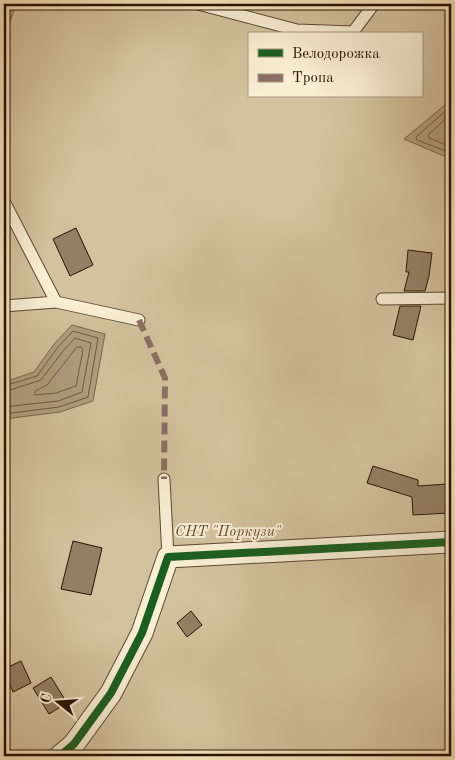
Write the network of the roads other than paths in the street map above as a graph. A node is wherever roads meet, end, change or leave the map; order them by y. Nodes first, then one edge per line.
1 (198, 4) edge
2 (374, 4) edge
3 (4, 201) edge
4 (451, 298) edge
5 (382, 299) dead end
6 (56, 302) junction
7 (4, 306) edge
8 (139, 320) dead end
9 (164, 479) dead end
10 (451, 542) edge
11 (168, 557) junction
12 (60, 756) edge

1 - 2 lane
3 - 6 lane
4 - 5 lane
6 - 7 lane
6 - 8 lane
9 - 11 lane
10 - 11 street
11 - 12 street

